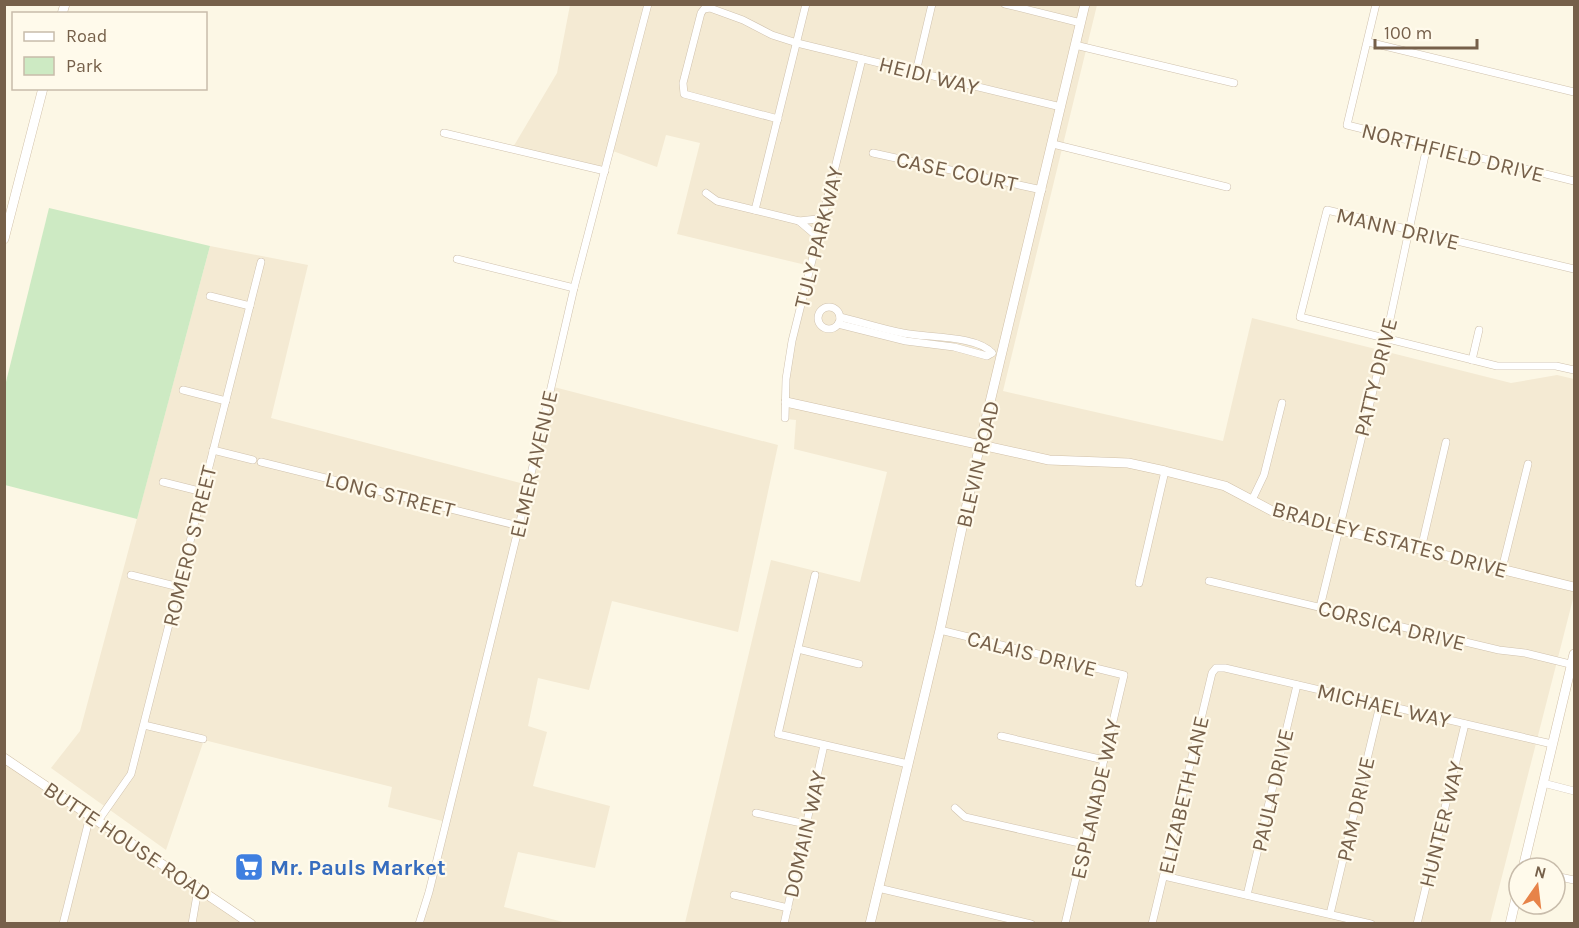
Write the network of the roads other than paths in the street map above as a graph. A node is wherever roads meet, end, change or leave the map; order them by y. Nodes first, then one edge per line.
1 (648, 4) edge
2 (806, 4) edge
3 (932, 4) edge
4 (1005, 4) edge
5 (1085, 4) edge
6 (1377, 4) edge
7 (1081, 23) junction
8 (1368, 42) junction
9 (796, 43) junction
10 (1075, 45) junction
11 (862, 59) junction
12 (916, 72) junction
13 (1234, 83) dead end
14 (42, 90) edge
15 (1575, 92) edge
16 (1061, 107) junction
17 (778, 119) junction
18 (444, 133) dead end
19 (1053, 144) junction
20 (1427, 146) junction
21 (873, 153) dead end
22 (605, 171) junction
23 (1575, 181) edge
24 (1227, 187) dead end
25 (1042, 190) junction
26 (706, 193) dead end
27 (755, 210) junction
28 (822, 220) junction
29 (799, 221) junction
30 (1408, 229) junction
31 (819, 235) junction
32 (4, 239) edge
33 (457, 259) dead end
34 (261, 262) dead end
35 (1575, 269) edge
36 (574, 288) junction
37 (210, 296) dead end
38 (250, 306) junction
39 (839, 321) dead end
40 (1479, 330) dead end
41 (1386, 338) junction
42 (997, 354) junction
43 (1472, 360) junction
44 (1575, 370) edge
45 (183, 390) dead end
46 (226, 401) junction
47 (786, 402) junction
48 (1282, 403) dead end
49 (785, 418) dead end
50 (1446, 442) dead end
51 (980, 444) junction
52 (213, 450) junction
53 (253, 460) dead end
54 (261, 462) dead end
55 (1528, 464) dead end
56 (1165, 471) junction
57 (163, 482) dead end
58 (203, 492) junction
59 (1252, 500) junction
60 (519, 526) junction
61 (1338, 529) junction
62 (1420, 549) junction
63 (1502, 569) junction
64 (131, 575) dead end
65 (815, 575) dead end
66 (1209, 581) dead end
67 (1139, 583) dead end
68 (178, 587) junction
69 (1575, 587) edge
70 (1320, 607) junction
71 (940, 630) junction
72 (798, 649) junction
73 (1575, 654) edge
74 (859, 664) dead end
75 (1573, 664) edge
76 (1216, 668) joint
77 (1124, 675) joint
78 (1298, 685) junction
79 (1380, 705) junction
80 (1465, 724) junction
81 (144, 725) junction
82 (1001, 735) dead end
83 (203, 740) dead end
84 (1552, 744) junction
85 (824, 745) junction
86 (4, 758) edge
87 (1104, 760) junction
88 (908, 764) junction
89 (1543, 783) junction
90 (1575, 791) edge
91 (956, 808) dead end
92 (756, 813) dead end
93 (94, 819) junction
94 (806, 825) junction
95 (1084, 844) junction
96 (1526, 856) edge
97 (1164, 876) junction
98 (198, 888) junction
99 (878, 888) junction
100 (734, 895) dead end
101 (1247, 895) junction
102 (788, 908) junction
103 (1330, 914) junction
104 (63, 924) edge
105 (192, 924) edge
106 (251, 924) edge
107 (419, 924) edge
108 (784, 924) edge
109 (870, 924) edge
110 (1031, 924) edge
111 (1065, 924) edge
112 (1152, 924) edge
113 (1371, 924) edge
114 (1417, 924) edge

1 - 22 street, ELMER AVENUE
2 - 9 street
3 - 12 street
4 - 7 street
5 - 7 street, BLEVIN ROAD
6 - 8 street, NORTHFIELD DRIVE
7 - 10 street, BLEVIN ROAD
8 - 15 street
8 - 20 street, NORTHFIELD DRIVE
9 - 11 street, HEIDI WAY
9 - 17 street
9 - 17 street, HEIDI WAY
10 - 13 street
10 - 16 street, BLEVIN ROAD
11 - 12 street, HEIDI WAY
11 - 28 street, TULY PARKWAY
12 - 16 street, HEIDI WAY
14 - 32 street
16 - 19 street, BLEVIN ROAD
17 - 27 street
18 - 22 street
19 - 24 street
19 - 25 street, BLEVIN ROAD
20 - 23 street, NORTHFIELD DRIVE
20 - 30 street, PATTY DRIVE
21 - 25 street, CASE COURT
22 - 36 street, ELMER AVENUE
25 - 42 street, BLEVIN ROAD
26 - 27 street
27 - 29 street
28 - 29 street
28 - 31 street, TULY PARKWAY
29 - 31 street
30 - 35 street, MANN DRIVE
30 - 41 street, PATTY DRIVE
30 - 41 street, MANN DRIVE
31 - 47 street, TULY PARKWAY
33 - 36 street
34 - 38 street, ROMERO STREET
36 - 60 street, ELMER AVENUE
37 - 38 street
38 - 46 street, ROMERO STREET
39 - 42 street
40 - 43 street
41 - 43 street
41 - 61 street, PATTY DRIVE
42 - 51 street, BLEVIN ROAD
43 - 44 street
45 - 46 street
46 - 52 street, ROMERO STREET
47 - 49 street, TULY PARKWAY
47 - 51 street, BRADLEY ESTATES DRIVE
48 - 59 street
50 - 62 street
51 - 56 street, BRADLEY ESTATES DRIVE
51 - 71 street, BLEVIN ROAD
52 - 53 street
52 - 58 street, ROMERO STREET
54 - 60 street, LONG STREET
55 - 63 street
56 - 59 street, BRADLEY ESTATES DRIVE
56 - 67 street
57 - 58 street
58 - 68 street, ROMERO STREET
59 - 61 street, BRADLEY ESTATES DRIVE
60 - 107 street, ELMER AVENUE
61 - 62 street, BRADLEY ESTATES DRIVE
61 - 70 street, PATTY DRIVE
62 - 63 street, BRADLEY ESTATES DRIVE
63 - 69 street, BRADLEY ESTATES DRIVE
64 - 68 street
65 - 72 street
66 - 70 street, CORSICA DRIVE
68 - 81 street, ROMERO STREET
70 - 75 street, CORSICA DRIVE
71 - 77 street, CALAIS DRIVE
71 - 88 street, BLEVIN ROAD
72 - 74 street
72 - 85 street
73 - 75 street
75 - 84 street
76 - 78 street, MICHAEL WAY
76 - 97 street, ELIZABETH LANE
77 - 87 street, ESPLANADE WAY
78 - 79 street, MICHAEL WAY
78 - 101 street, PAULA DRIVE
79 - 80 street, MICHAEL WAY
79 - 103 street, PAM DRIVE
80 - 84 street, MICHAEL WAY
80 - 114 street, HUNTER WAY
81 - 83 street
81 - 93 street, ROMERO STREET
82 - 87 street
84 - 89 street
85 - 88 street
85 - 94 street, DOMAIN WAY
86 - 93 street, BUTTE HOUSE ROAD
87 - 95 street, ESPLANADE WAY
88 - 99 street, BLEVIN ROAD
89 - 90 street
89 - 96 street
91 - 95 street
92 - 94 street
93 - 98 street, BUTTE HOUSE ROAD
93 - 104 street
94 - 102 street, DOMAIN WAY
95 - 111 street, ESPLANADE WAY
97 - 101 street
97 - 112 street, ELIZABETH LANE
98 - 105 street
98 - 106 street, BUTTE HOUSE ROAD
99 - 109 street, BLEVIN ROAD
99 - 110 street
100 - 102 street
101 - 103 street
102 - 108 street, DOMAIN WAY
103 - 113 street

